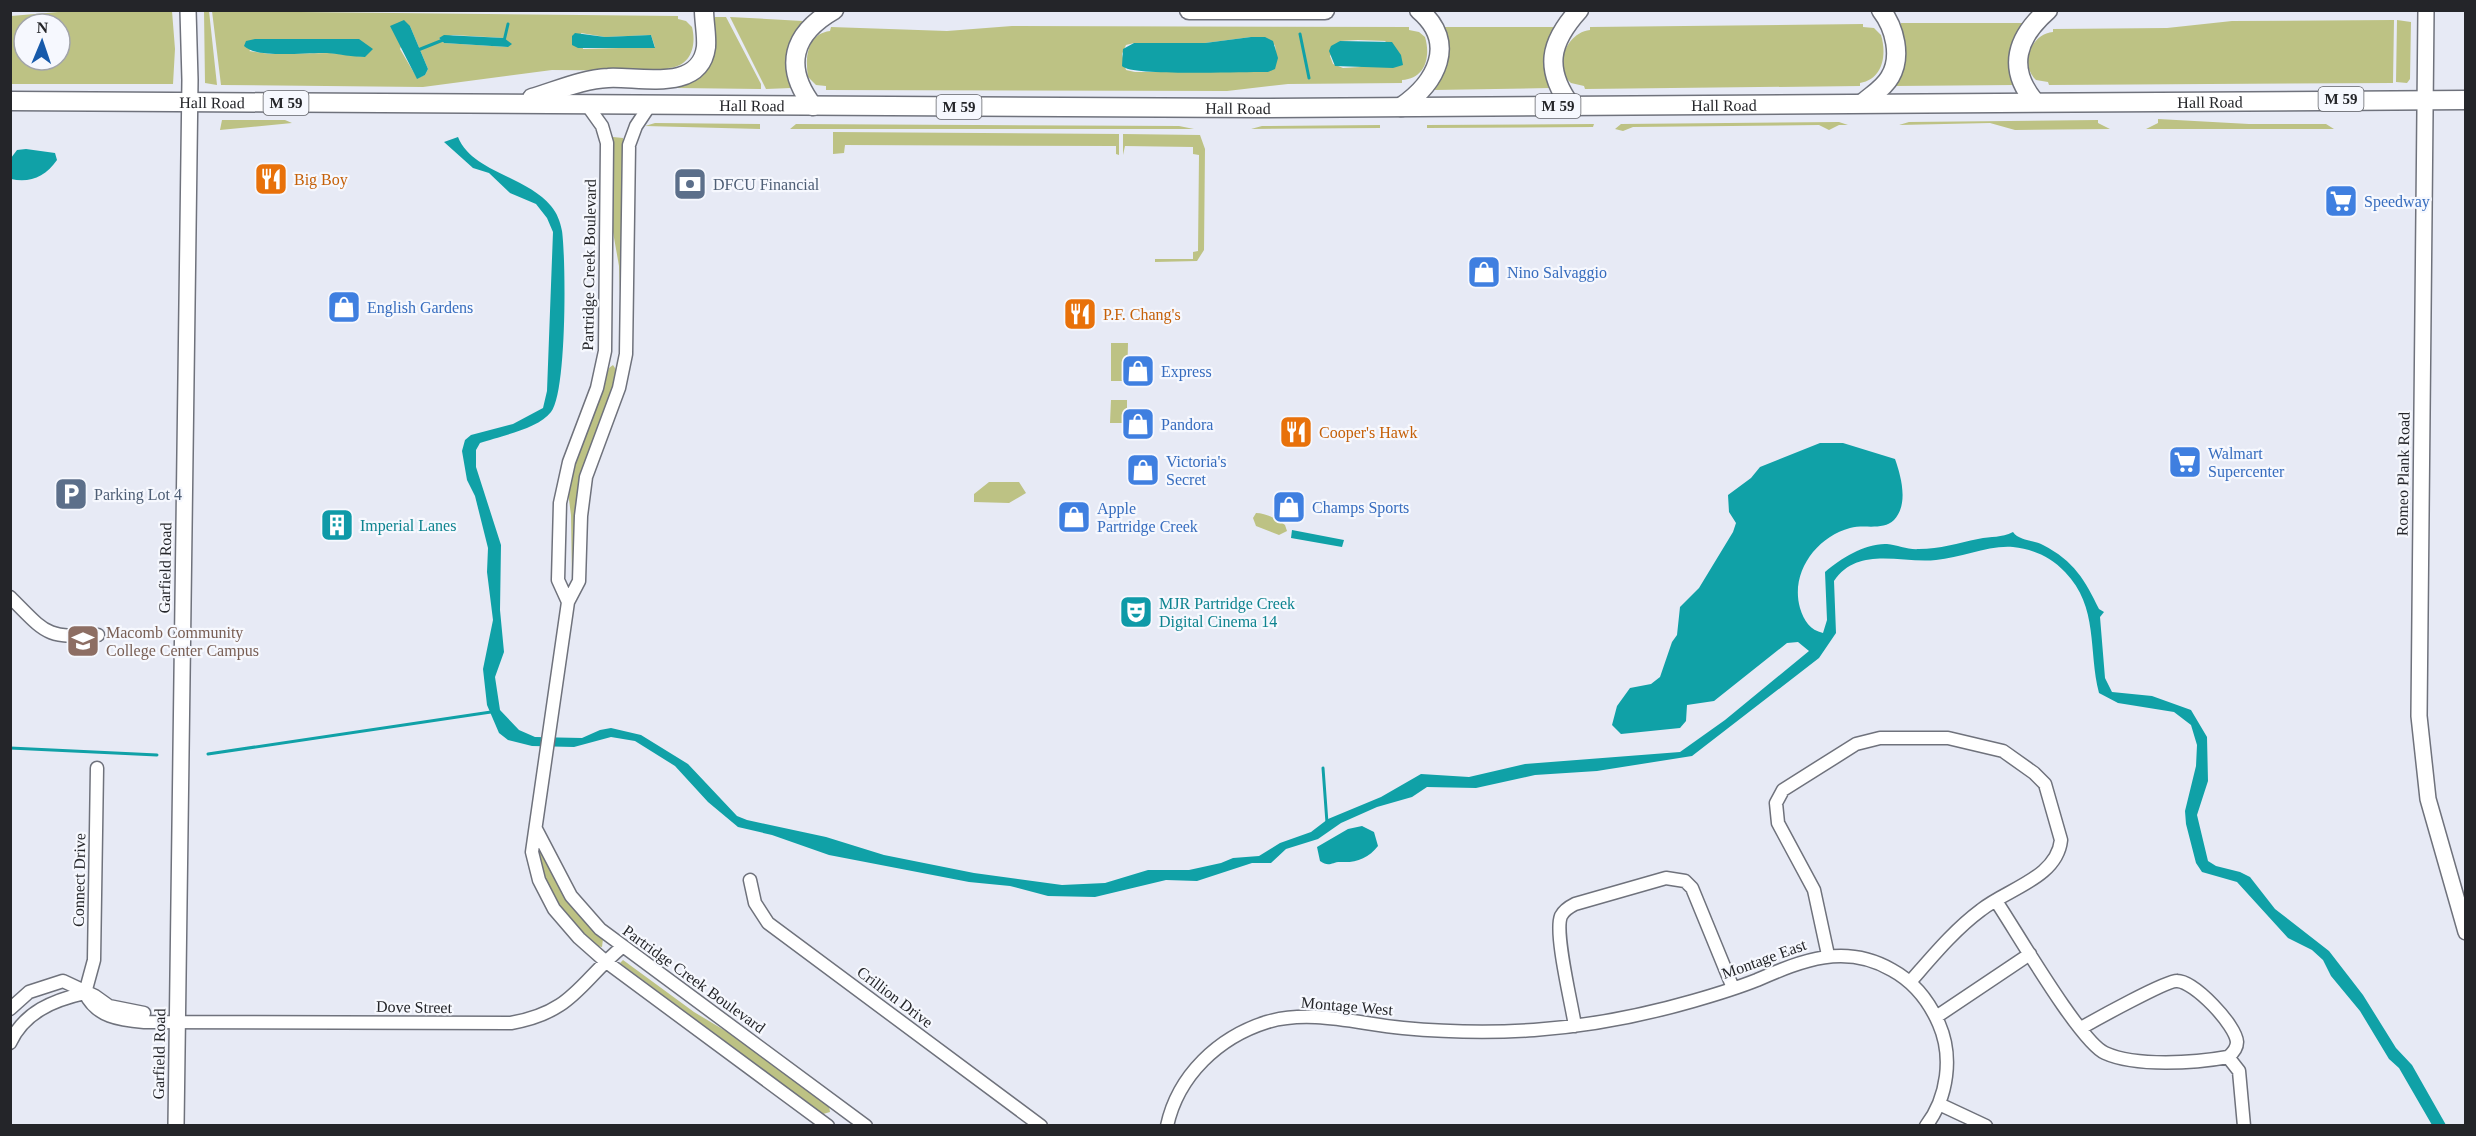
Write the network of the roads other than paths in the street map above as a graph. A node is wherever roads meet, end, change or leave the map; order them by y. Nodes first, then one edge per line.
1 (188, 10) edge
2 (704, 10) edge
3 (834, 10) edge
4 (1189, 10) edge
5 (1325, 10) edge
6 (1419, 10) edge
7 (1579, 10) edge
8 (1881, 10) edge
9 (2048, 10) edge
10 (2426, 10) edge
11 (2425, 99) junction
12 (2466, 100) edge
13 (10, 101) edge
14 (189, 102) junction
15 (2035, 102) junction
16 (513, 103) junction
17 (1863, 103) junction
18 (587, 105) junction
19 (650, 105) junction
20 (813, 106) junction
21 (1571, 106) junction
22 (1401, 107) junction
23 (10, 597) edge
24 (568, 602) junction
25 (98, 636) dead end
26 (97, 768) dead end
27 (536, 830) junction
28 (750, 880) dead end
29 (1996, 900) junction
30 (2466, 932) edge
31 (622, 947) junction
32 (2030, 954) junction
33 (1828, 955) junction
34 (605, 961) junction
35 (1910, 982) junction
36 (1733, 988) junction
37 (85, 993) junction
38 (10, 1009) edge
39 (1936, 1017) junction
40 (178, 1020) junction
41 (1575, 1026) junction
42 (2080, 1028) junction
43 (10, 1043) edge
44 (2228, 1057) junction
45 (1939, 1104) junction
46 (176, 1125) edge
47 (828, 1125) edge
48 (866, 1125) edge
49 (1041, 1125) edge
50 (1167, 1125) edge
51 (1926, 1125) edge
52 (1986, 1125) edge
53 (2244, 1125) edge

1 - 14 main road, Garfield Road
2 - 16 highway
3 - 20 highway
4 - 5 highway
6 - 22 highway
7 - 21 highway
8 - 17 highway
9 - 15 highway
10 - 11 main road, Romeo Plank Road
11 - 12 highway, Hall Road / M 59
11 - 15 highway, Hall Road / M 59
11 - 30 main road, Romeo Plank Road
13 - 14 highway, Hall Road / M 59
14 - 16 highway, Hall Road / M 59
14 - 40 main road, Garfield Road
15 - 17 highway, Hall Road / M 59
16 - 18 highway, Hall Road / M 59
17 - 21 highway, Hall Road / M 59
18 - 19 highway, Hall Road / M 59
18 - 24 street, Partridge Creek Boulevard
19 - 20 highway, Hall Road / M 59
19 - 24 street, Partridge Creek Boulevard
20 - 22 highway, Hall Road / M 59
21 - 22 highway, Hall Road / M 59
23 - 25 street
24 - 27 street, Partridge Creek Boulevard
26 - 37 street, Connect Drive
27 - 31 street, Partridge Creek Boulevard
27 - 34 street, Partridge Creek Boulevard
28 - 49 street, Crillion Drive
29 - 32 street
29 - 33 street
29 - 35 street
31 - 34 street, Dove Street
31 - 48 street, Partridge Creek Boulevard
32 - 39 street
32 - 42 street
33 - 35 street, Montage East
33 - 36 street, Montage East
34 - 40 street, Dove Street
34 - 47 street, Partridge Creek Boulevard
35 - 39 street, Montage East
36 - 41 street, Montage East
36 - 41 street
37 - 38 street
37 - 40 street, Dove Street
37 - 43 street
39 - 45 street, Montage East
40 - 46 main road, Garfield Road
41 - 50 street, Montage West
42 - 44 street
42 - 44 street
44 - 53 street
45 - 51 street, Montage East
45 - 52 street

